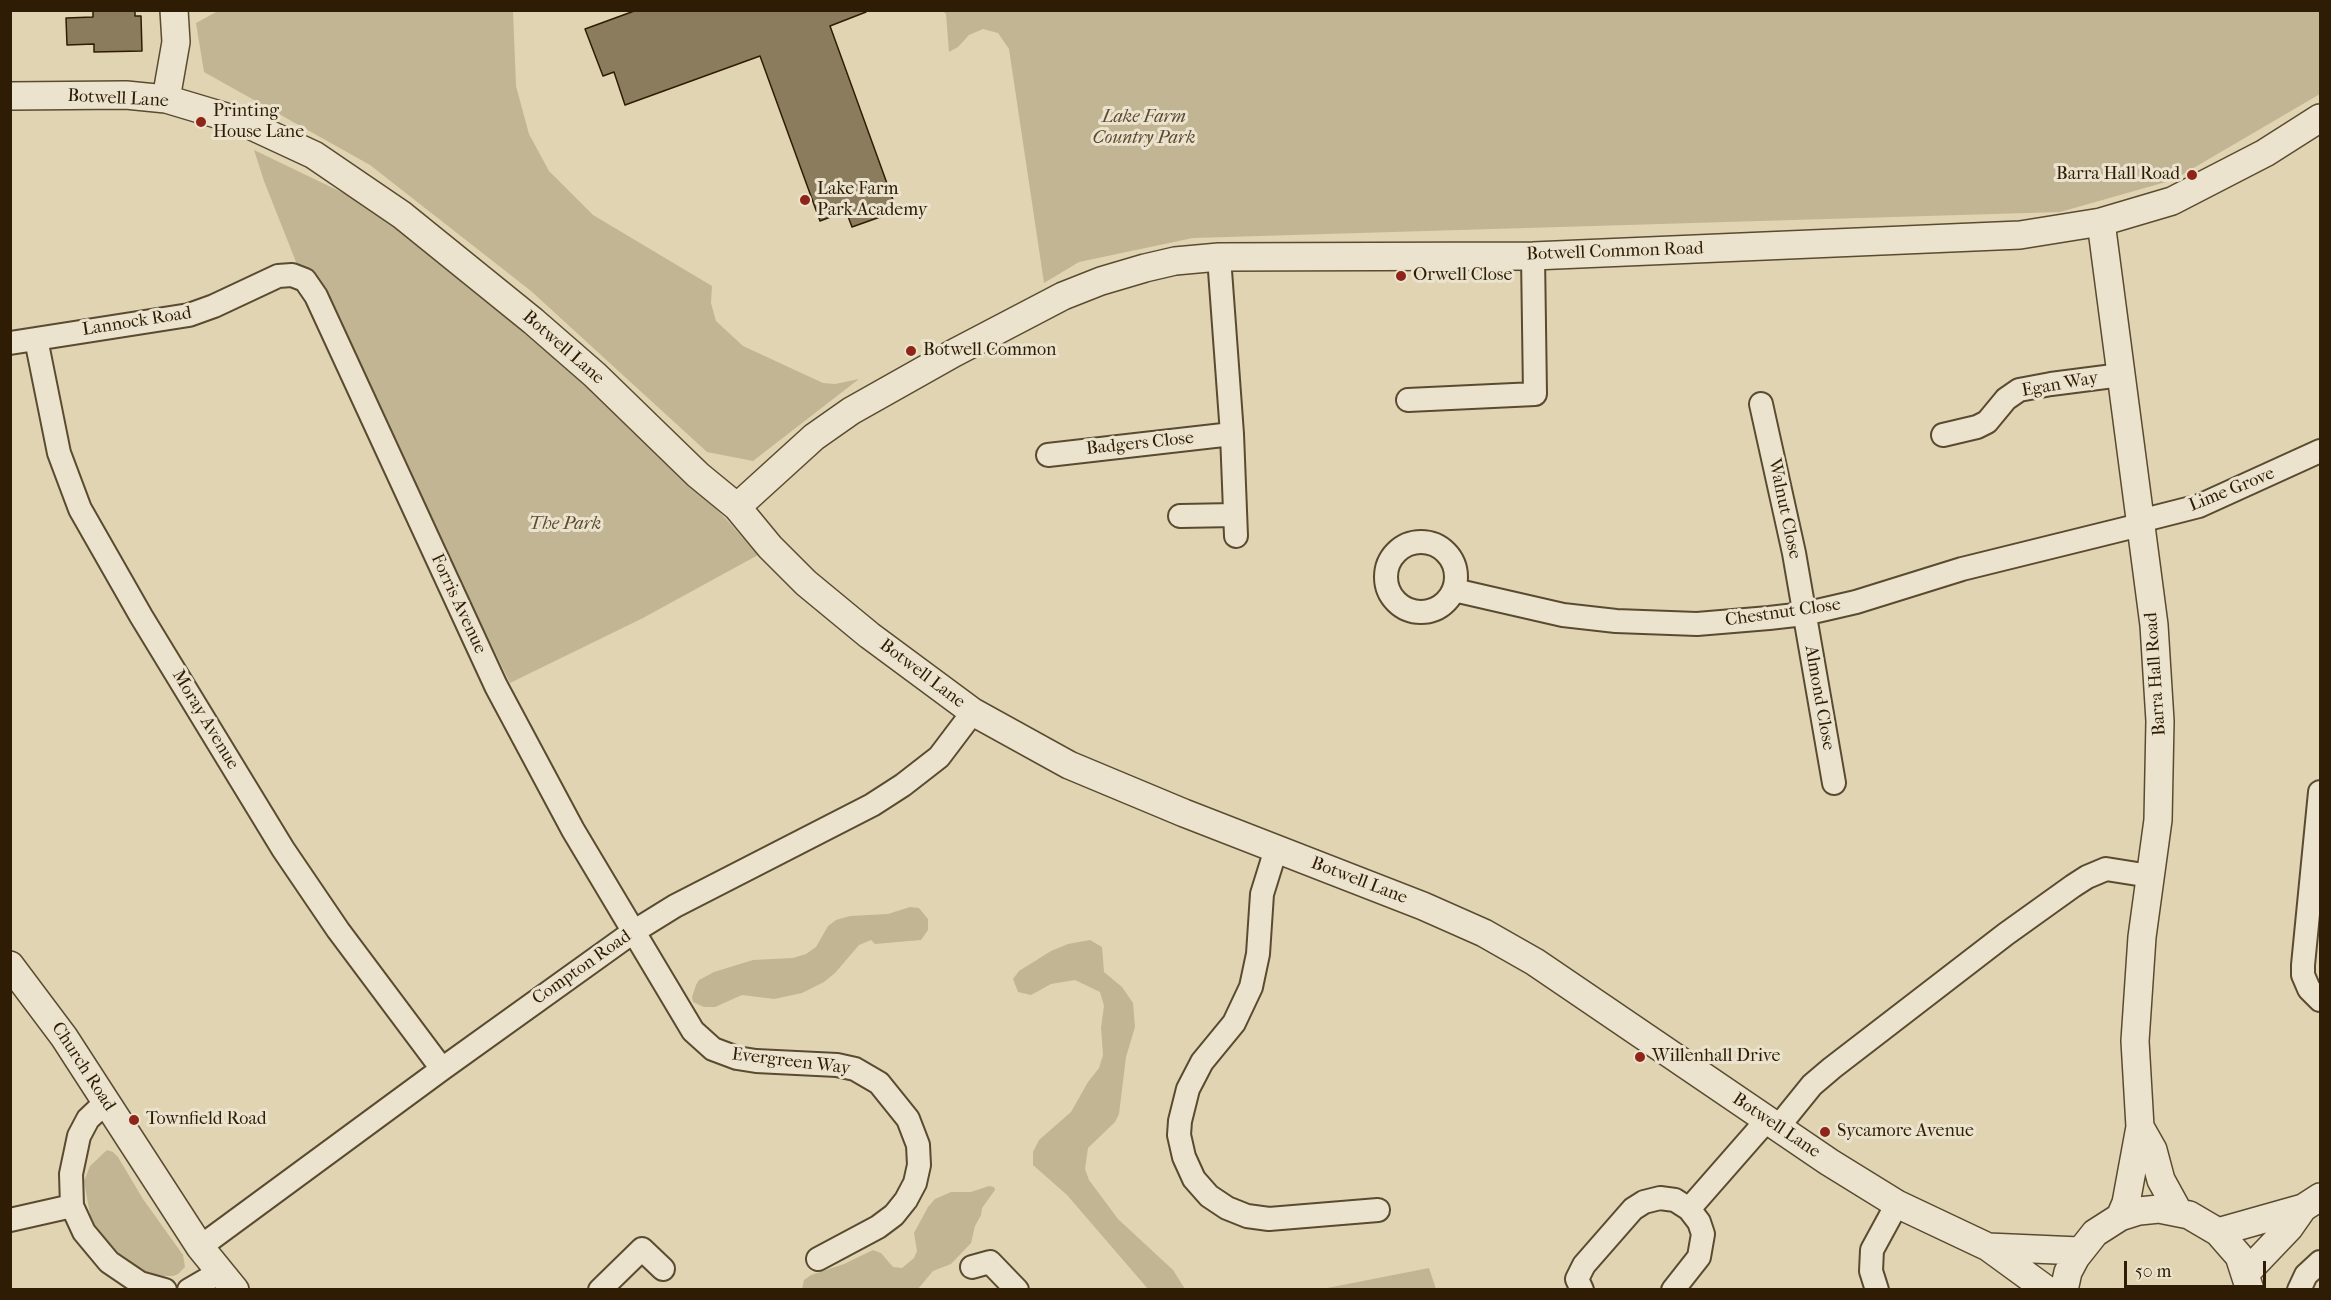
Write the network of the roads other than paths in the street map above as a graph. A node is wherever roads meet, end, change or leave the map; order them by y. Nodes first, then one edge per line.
1 (174, 10) edge
2 (10, 96) edge
3 (166, 99) junction
4 (2320, 118) edge
5 (2101, 222) junction
6 (1533, 256) junction
7 (1219, 257) junction
8 (292, 275) joint
9 (36, 339) junction
10 (10, 344) edge
11 (2121, 375) junction
12 (1408, 400) dead end
13 (1761, 404) dead end
14 (1232, 434) junction
15 (1943, 435) dead end
16 (1047, 454) dead end
17 (2319, 455) edge
18 (737, 507) junction
19 (1179, 516) dead end
20 (2140, 523) junction
21 (1454, 590) dead end
22 (1804, 614) junction
23 (973, 712) junction
24 (1834, 783) dead end
25 (2320, 792) edge
26 (1276, 849) junction
27 (2150, 876) junction
28 (633, 932) junction
29 (10, 964) edge
30 (2317, 997) edge
31 (442, 1069) junction
32 (106, 1102) junction
33 (1773, 1124) junction
34 (2140, 1127) junction
35 (2312, 1203) edge
36 (1897, 1204) junction
37 (72, 1206) junction
38 (1689, 1209) junction
39 (1378, 1210) dead end
40 (2178, 1211) junction
41 (2120, 1217) junction
42 (10, 1220) edge
43 (2218, 1232) junction
44 (200, 1247) junction
45 (1988, 1247) junction
46 (2079, 1251) junction
47 (818, 1259) dead end
48 (2320, 1262) edge
49 (972, 1267) dead end
50 (663, 1269) dead end
51 (227, 1281) edge
52 (2248, 1281) edge
53 (161, 1289) edge
54 (189, 1290) edge
55 (600, 1290) edge
56 (1017, 1290) edge
57 (1582, 1290) edge
58 (1673, 1290) edge
59 (1877, 1290) edge
60 (2047, 1290) edge
61 (2064, 1290) edge
62 (2299, 1290) edge

1 - 3 street
2 - 3 street, Botwell Lane
3 - 18 street, Botwell Lane
4 - 5 street, Botwell Common Road
5 - 6 street, Botwell Common Road
5 - 11 street, Barra Hall Road
6 - 7 street, Botwell Common Road
6 - 12 street
7 - 14 street
7 - 18 street, Botwell Common Road
8 - 9 street, Lannock Road
8 - 28 street, Forris Avenue
9 - 10 street, Lannock Road
9 - 31 street, Moray Avenue
11 - 15 street, Egan Way
11 - 20 street, Barra Hall Road
13 - 22 street, Walnut Close
14 - 16 street, Badgers Close
14 - 19 street
17 - 20 street, Lime Grove
18 - 23 street, Botwell Lane
20 - 22 street, Chestnut Close
20 - 27 street, Barra Hall Road
21 - 22 street, Chestnut Close
22 - 24 street, Almond Close
23 - 26 street, Botwell Lane
23 - 28 street, Compton Road
25 - 30 street
26 - 33 street, Botwell Lane
26 - 39 street
27 - 33 street
27 - 34 street, Barra Hall Road
28 - 31 street, Compton Road
28 - 47 street, Evergreen Way
29 - 32 street, Church Road
31 - 44 street, Compton Road
32 - 37 street
32 - 44 street, Church Road
33 - 36 street, Botwell Lane
33 - 38 street
34 - 40 street, Barra Hall Road
34 - 41 street, Barra Hall Road
35 - 43 street
35 - 52 street
36 - 45 street, Botwell Lane
36 - 59 street
37 - 42 street
37 - 53 street
38 - 57 street
38 - 58 street
40 - 41 street
40 - 43 street
41 - 46 street
43 - 52 street
44 - 51 street, Church Road
45 - 46 street, Botwell Lane
45 - 60 street, Botwell Lane
46 - 61 street
48 - 62 street
49 - 56 street
50 - 55 street
51 - 54 street

